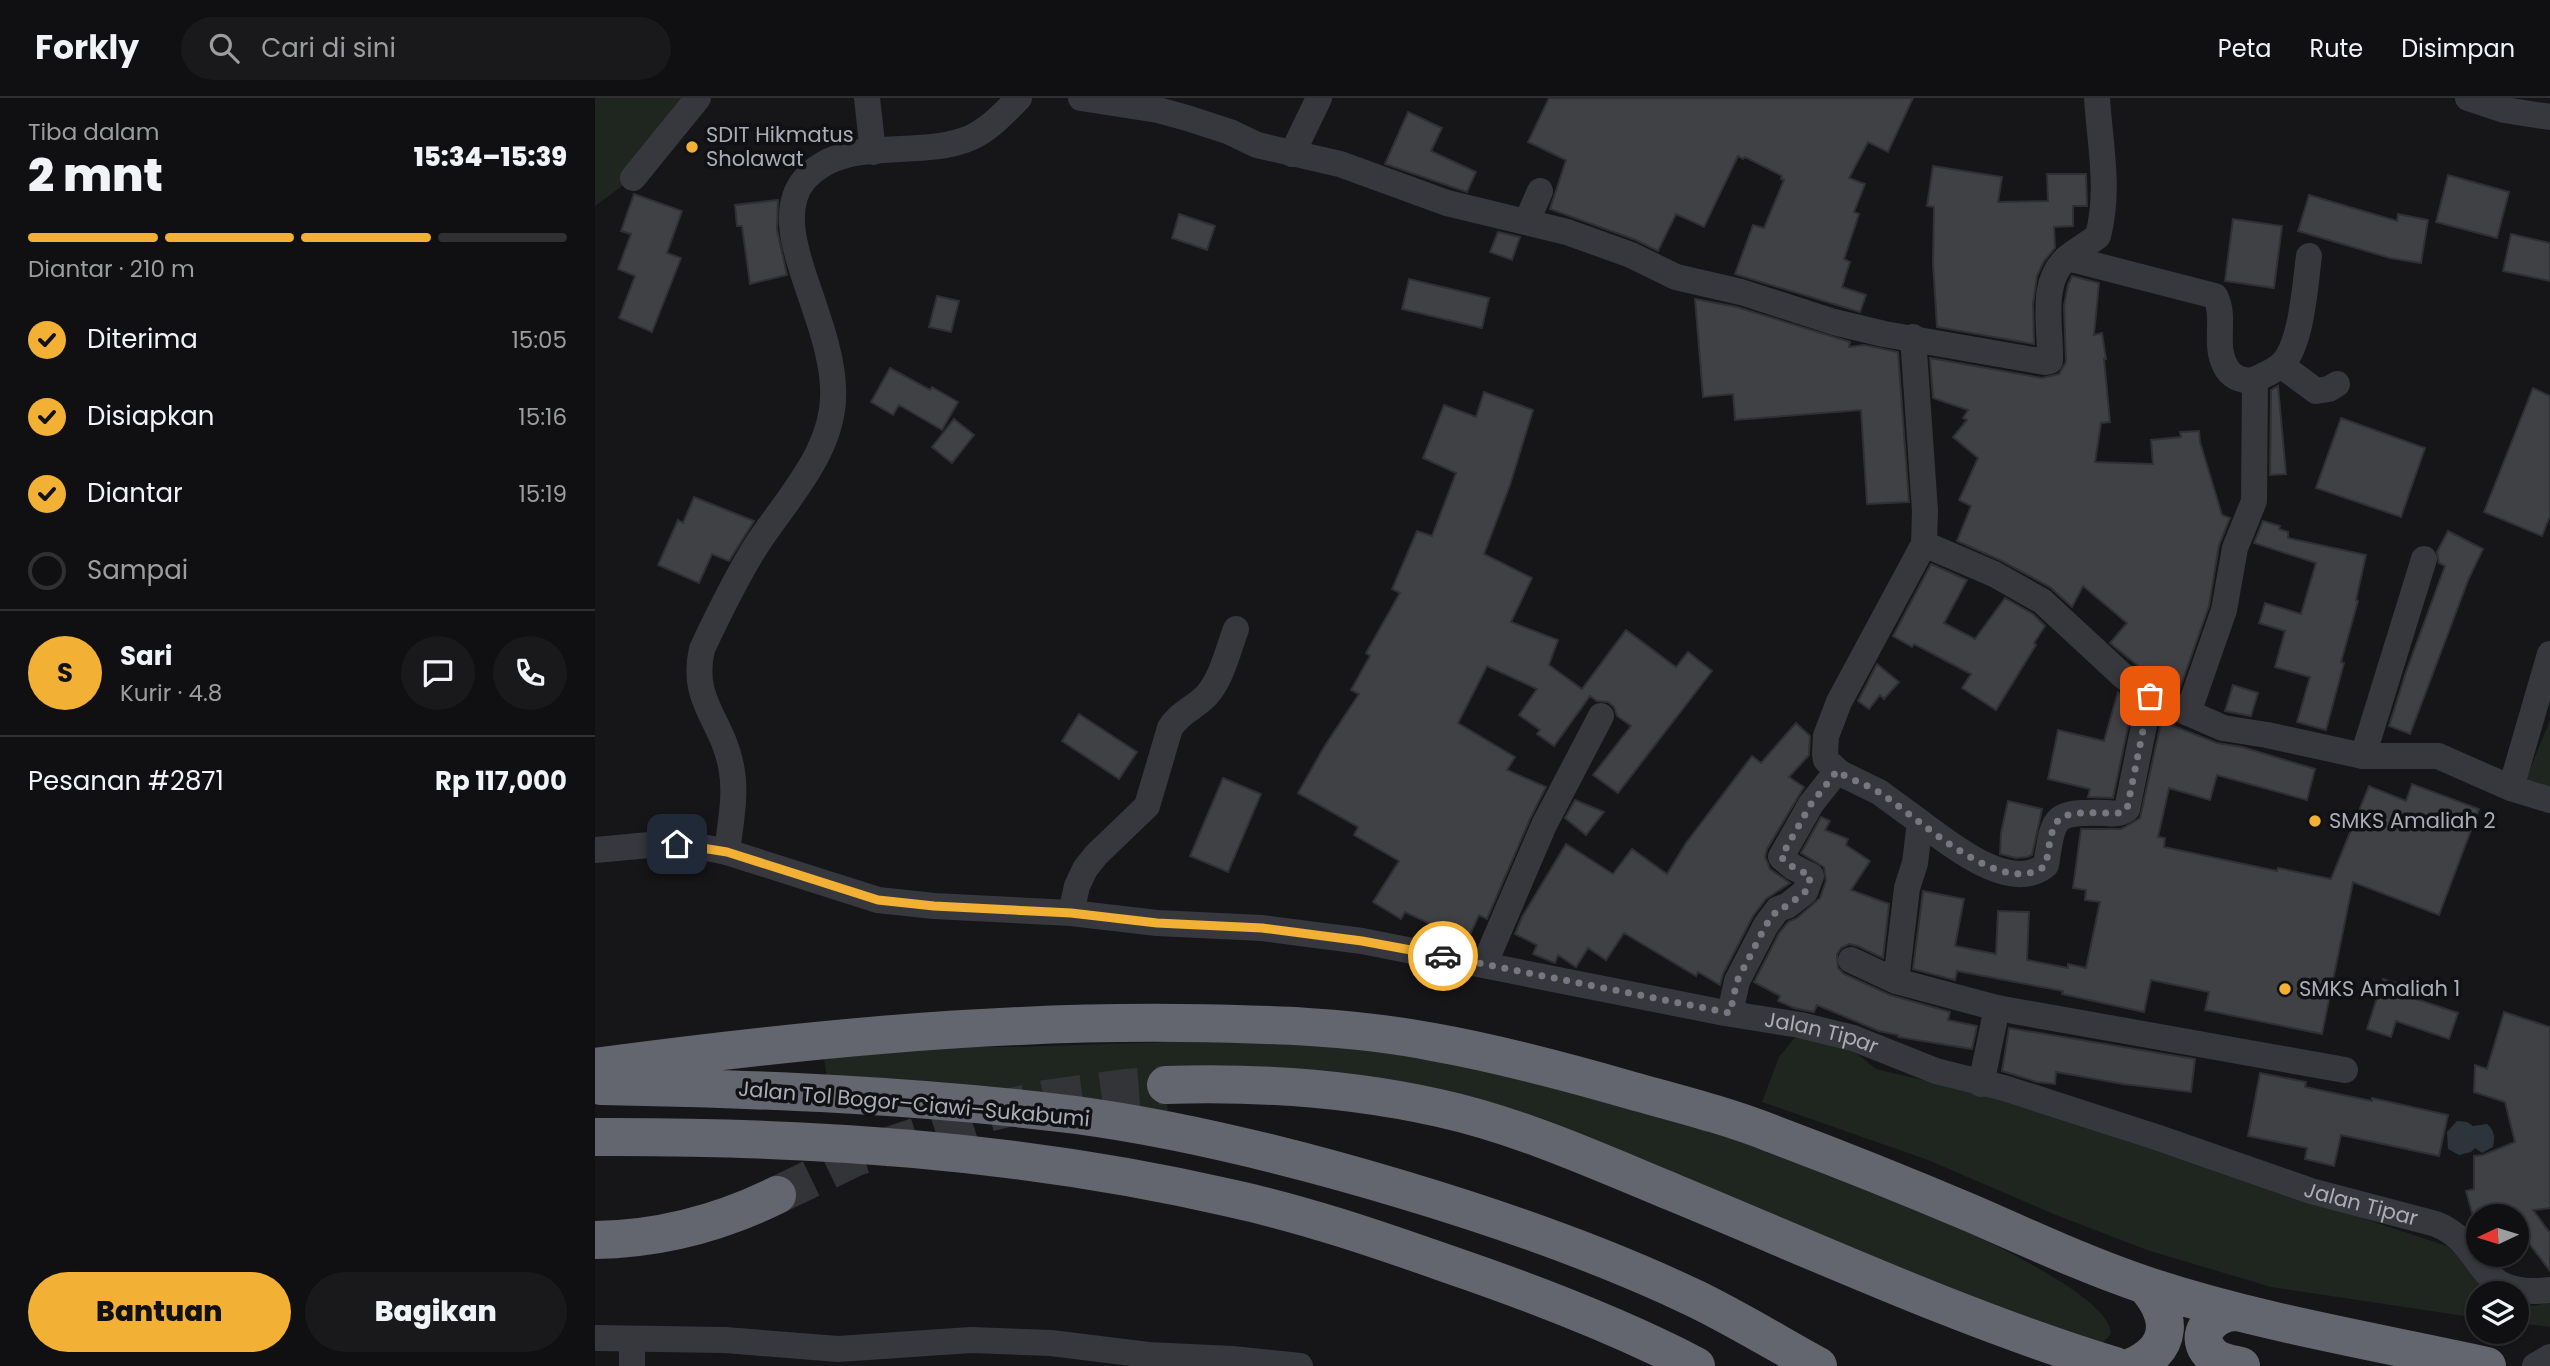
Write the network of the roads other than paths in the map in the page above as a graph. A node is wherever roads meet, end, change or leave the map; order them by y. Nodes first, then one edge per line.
1 (698, 98) edge
2 (867, 98) edge
3 (1019, 98) edge
4 (1081, 98) edge
5 (1319, 98) edge
6 (2097, 98) edge
7 (2467, 98) edge
8 (2550, 117) edge
9 (873, 152) junction
10 (1292, 154) junction
11 (633, 178) dead end
12 (1540, 191) dead end
13 (1527, 222) junction
14 (2309, 256) dead end
15 (2067, 258) junction
16 (1913, 337) junction
17 (2281, 365) junction
18 (2255, 380) junction
19 (2337, 384) dead end
20 (1924, 544) junction
21 (2424, 559) dead end
22 (1236, 629) dead end
23 (2550, 654) edge
24 (2150, 696) junction
25 (2188, 713) junction
26 (1601, 716) dead end
27 (2363, 756) junction
28 (1837, 771) junction
29 (2511, 789) junction
30 (2550, 800) edge
31 (1920, 821) junction
32 (595, 850) edge
33 (727, 852) junction
34 (1071, 913) junction
35 (1851, 960) dead end
36 (1485, 964) junction
37 (1896, 981) junction
38 (1997, 1008) junction
39 (1730, 1013) junction
40 (595, 1068) edge
41 (2345, 1070) dead end
42 (1980, 1084) junction
43 (1166, 1085) tunnel mouth
44 (595, 1086) edge
45 (595, 1138) edge
46 (777, 1195) tunnel mouth
47 (595, 1240) edge
48 (2146, 1286) junction
49 (2550, 1290) edge
50 (2237, 1312) junction
51 (595, 1338) edge
52 (632, 1353) edge
53 (838, 1357) edge
54 (2550, 1357) edge
55 (1300, 1366) edge
56 (1696, 1366) edge
57 (1818, 1366) edge
58 (2115, 1366) edge
59 (2134, 1366) edge
60 (2241, 1366) edge
61 (2487, 1366) edge
62 (2535, 1366) edge

1 - 11 street
2 - 9 street
3 - 9 street
4 - 10 street
5 - 10 street
6 - 15 street
7 - 8 street
9 - 33 street
10 - 13 street
12 - 13 street
13 - 16 street
14 - 17 street
15 - 16 street
15 - 18 street
16 - 20 street
17 - 18 street
17 - 19 street
18 - 25 street
20 - 24 street
20 - 28 street
21 - 27 street
22 - 34 street
23 - 29 street
24 - 25 street
24 - 31 street
25 - 27 street
26 - 36 street
27 - 29 street
28 - 31 street
28 - 39 street
29 - 30 street
31 - 37 street
32 - 33 street, Jalan Tipar
33 - 34 street, Jalan Tipar
34 - 36 street, Jalan Tipar
35 - 37 street
36 - 39 street, Jalan Tipar
37 - 38 street
38 - 41 street
38 - 42 street
39 - 42 street, Jalan Tipar
40 - 48 highway
42 - 49 street, Jalan Tipar
43 - 58 highway
44 - 57 highway, Jalan Tol Bogor–Ciawi–Sukabumi
45 - 56 highway
46 - 47 highway
48 - 50 highway
48 - 59 highway
50 - 60 highway
50 - 61 highway
51 - 52 street
52 - 53 street
53 - 55 street
54 - 62 street

